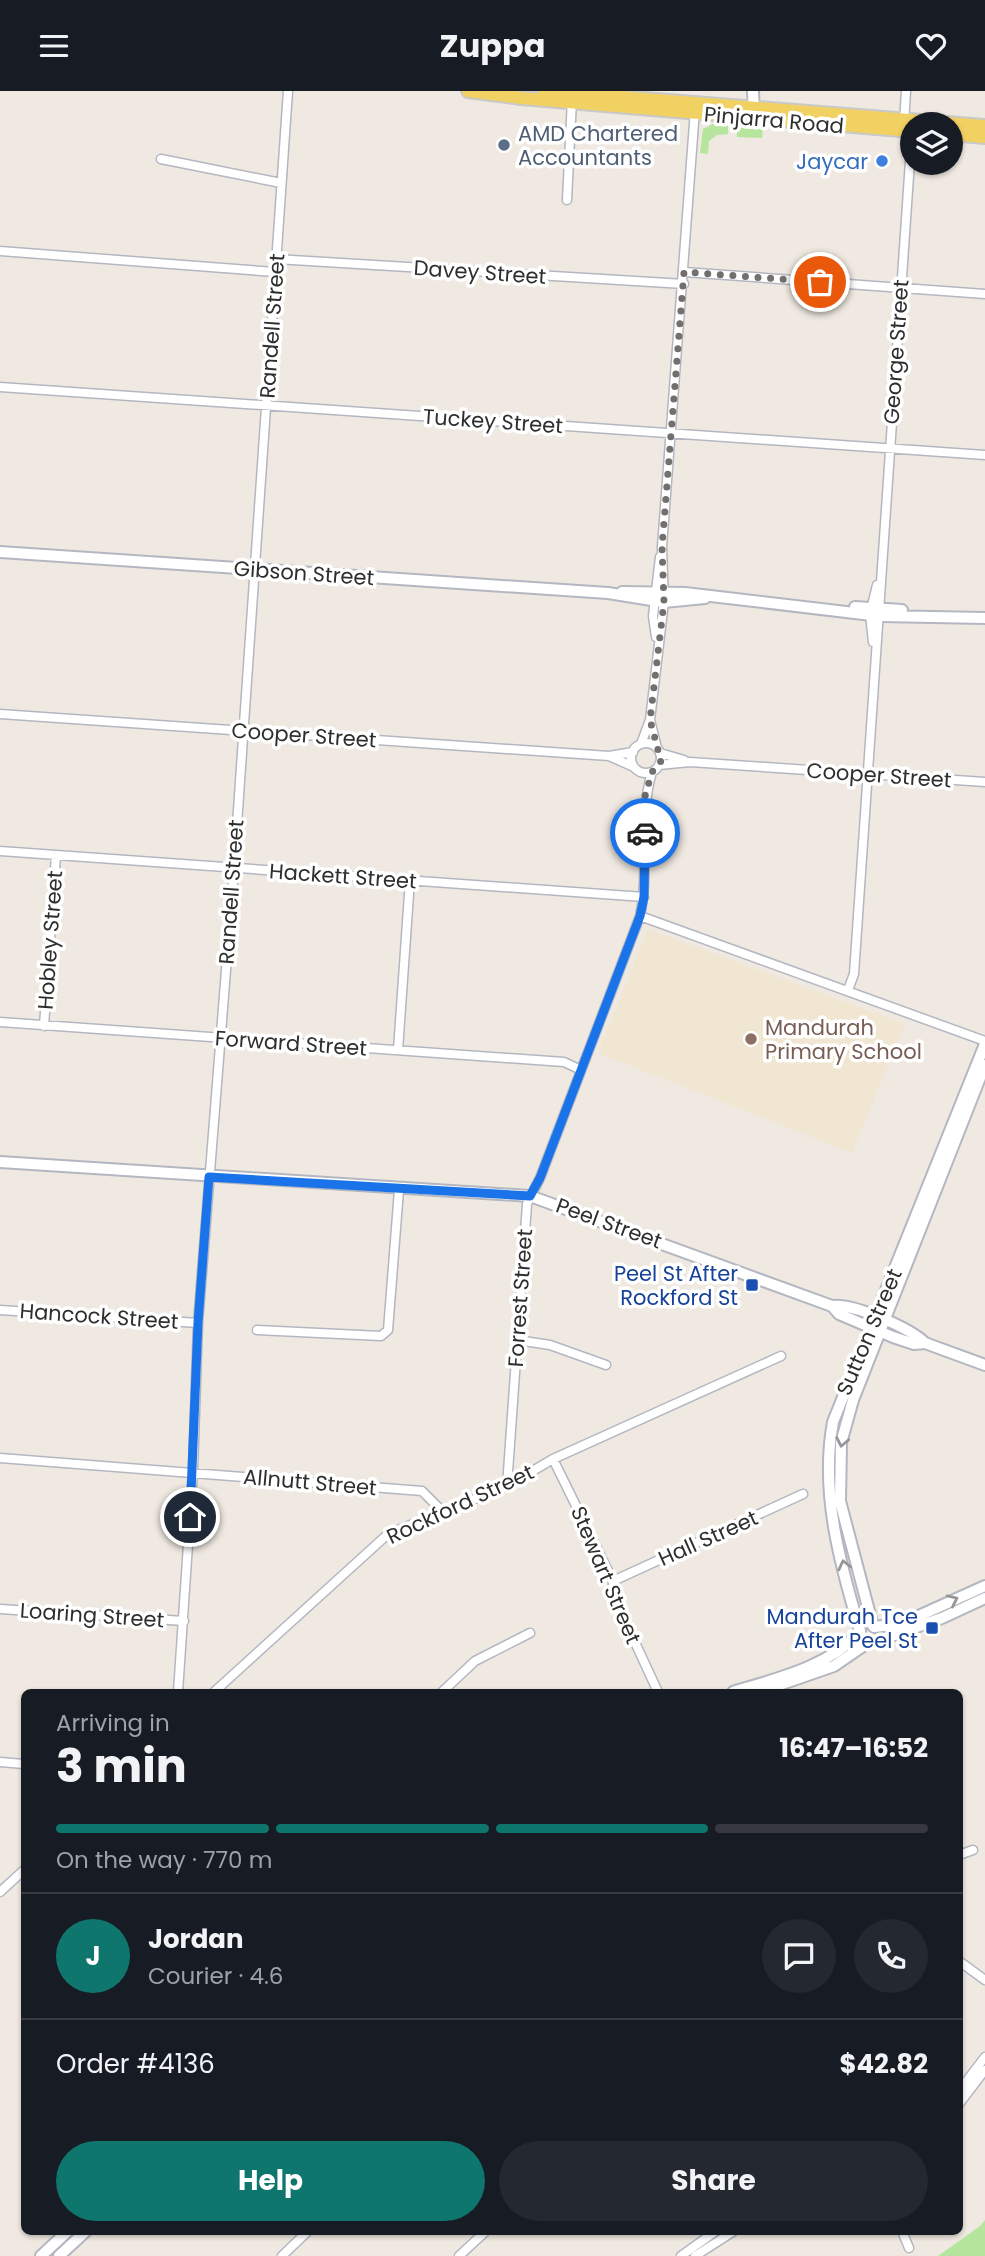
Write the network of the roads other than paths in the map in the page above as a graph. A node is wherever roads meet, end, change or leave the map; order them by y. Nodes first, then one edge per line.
1 (288, 91) edge
2 (468, 91) edge
3 (544, 91) edge
4 (753, 91) edge
5 (906, 91) edge
6 (572, 98) junction
7 (695, 109) junction
8 (907, 112) edge
9 (754, 113) junction
10 (985, 126) edge
11 (900, 127) edge
12 (963, 127) edge
13 (963, 135) edge
14 (985, 137) edge
15 (160, 159) dead end
16 (906, 175) edge
17 (281, 183) junction
18 (567, 200) dead end
19 (0, 251) edge
20 (276, 259) junction
21 (275, 271) junction
22 (684, 272) junction
23 (684, 284) junction
24 (901, 289) junction
25 (985, 294) edge
26 (0, 387) edge
27 (266, 405) junction
28 (671, 433) junction
29 (889, 449) junction
30 (985, 455) edge
31 (0, 552) edge
32 (255, 570) junction
33 (659, 597) junction
34 (876, 611) junction
35 (985, 618) edge
36 (0, 714) edge
37 (650, 720) junction
38 (243, 731) junction
39 (641, 744) junction
40 (658, 751) junction
41 (633, 752) junction
42 (609, 756) junction
43 (690, 762) junction
44 (659, 765) junction
45 (636, 769) junction
46 (652, 772) junction
47 (867, 774) junction
48 (985, 782) edge
49 (645, 796) junction
50 (0, 851) edge
51 (56, 855) junction
52 (234, 869) junction
53 (410, 880) junction
54 (644, 897) junction
55 (640, 916) junction
56 (848, 990) junction
57 (0, 1023) edge
58 (44, 1026) junction
59 (219, 1038) junction
60 (985, 1042) edge
61 (398, 1050) junction
62 (985, 1065) edge
63 (581, 1070) junction
64 (0, 1162) edge
65 (209, 1177) junction
66 (399, 1190) junction
67 (530, 1196) junction
68 (904, 1260) junction
69 (0, 1310) edge
70 (198, 1323) junction
71 (877, 1324) junction
72 (257, 1330) dead end
73 (517, 1340) junction
74 (781, 1356) dead end
75 (606, 1365) dead end
76 (985, 1365) edge
77 (841, 1396) junction
78 (853, 1400) junction
79 (0, 1458) edge
80 (553, 1459) junction
81 (192, 1471) junction
82 (507, 1486) junction
83 (803, 1495) dead end
84 (443, 1512) junction
85 (613, 1581) junction
86 (985, 1586) edge
87 (985, 1598) edge
88 (0, 1609) edge
89 (184, 1621) junction
90 (874, 1626) junction
91 (860, 1632) junction
92 (530, 1633) dead end
93 (872, 1642) junction
94 (178, 1689) edge
95 (217, 1689) edge
96 (445, 1689) edge
97 (657, 1689) edge
98 (742, 1689) edge
99 (768, 1689) edge
100 (0, 1762) edge
101 (21, 1764) edge
102 (973, 1850) dead end
103 (963, 1854) edge
104 (21, 1873) edge
105 (0, 1892) edge
106 (963, 1964) edge
107 (985, 1980) edge
108 (985, 2057) edge
109 (985, 2070) edge
110 (963, 2086) edge
111 (963, 2099) edge
112 (64, 2235) edge
113 (82, 2235) edge
114 (304, 2235) edge
115 (482, 2235) edge
116 (712, 2235) edge
117 (727, 2235) edge
118 (904, 2235) edge
119 (909, 2248) dead end
120 (690, 2255) edge
121 (41, 2256) edge
122 (59, 2256) edge
123 (282, 2256) edge
124 (459, 2256) edge

1 - 17 street, Randell Street
2 - 6 main road, Pinjarra Road
3 - 6 main road, Pinjarra Road
4 - 9 main road
5 - 8 street, George Street
6 - 7 main road, Pinjarra Road
6 - 18 street
7 - 9 main road, Pinjarra Road
7 - 22 street
9 - 11 main road, Pinjarra Road
10 - 12 main road, Pinjarra Road
13 - 14 main road
15 - 17 street
16 - 24 street, George Street
17 - 20 street, Randell Street
19 - 21 street
20 - 21 street, Randell Street
20 - 23 street, Davey Street
21 - 27 street, Randell Street
22 - 23 street
22 - 24 street
23 - 28 street
24 - 25 street
24 - 29 street, George Street
26 - 27 street, Tuckey Street
27 - 28 street, Tuckey Street
27 - 32 street, Randell Street
28 - 29 street, Tuckey Street
28 - 33 street
29 - 30 street, Tuckey Street
29 - 34 street, George Street
31 - 32 main road, Gibson Street
32 - 33 main road, Gibson Street
32 - 38 street, Randell Street
33 - 34 main road, Gibson Street
33 - 37 street
34 - 35 main road, Gibson Street
34 - 47 street, George Street
36 - 38 street, Cooper Street
37 - 39 street
37 - 40 street
38 - 42 street, Cooper Street
38 - 52 street, Randell Street
39 - 40 street
39 - 41 street
40 - 43 street, Cooper Street
40 - 44 street
41 - 42 street, Cooper Street
41 - 45 street
42 - 45 street, Cooper Street
43 - 44 street, Cooper Street
43 - 47 street, Cooper Street
44 - 46 street
45 - 46 street
45 - 49 street, Forrest Street
46 - 49 street, Forrest Street
47 - 48 street, Cooper Street
47 - 56 street, George Street
49 - 54 street, Forrest Street
50 - 51 street, Hackett Street
51 - 52 street, Hackett Street
51 - 58 street, Hobley Street
52 - 53 street, Hackett Street
52 - 59 street, Randell Street
53 - 54 street, Hackett Street
53 - 61 street
54 - 55 street, Forrest Street
55 - 56 street
55 - 63 street, Forrest Street
56 - 60 street
57 - 58 street, Forward Street
58 - 59 street, Forward Street
59 - 61 street, Forward Street
59 - 65 street, Randell Street
60 - 68 main road, Sutton Street
61 - 63 street, Forward Street
62 - 68 main road, Sutton Street
63 - 67 street, Forrest Street
64 - 65 main road, Peel Street
65 - 66 main road, Peel Street
65 - 70 street, Randell Street
66 - 67 main road, Peel Street
66 - 72 street
67 - 71 main road, Peel Street
67 - 73 street, Forrest Street
68 - 71 main road, Sutton Street
69 - 70 street, Hancock Street
70 - 81 street, Randell Street
71 - 76 main road, Peel Street
71 - 77 main road, Sutton Street
71 - 78 main road, Sutton Street
73 - 75 street
73 - 82 street, Forrest Street
74 - 80 street, Rockford Street
77 - 78 main road
91 -> 77 main road, Sutton Street
78 -> 90 main road, Sutton Street
79 - 81 street, Allnutt Street
80 - 82 street, Rockford Street
80 - 85 street, Stewart Street
81 - 84 street, Allnutt Street
81 - 89 street, Randell Street
82 - 84 street, Rockford Street
83 - 85 street, Hall Street
84 - 95 street, Rockford Street
85 - 97 street, Stewart Street
90 -> 86 main road
87 - 93 main road
88 - 89 street, Loaring Street
89 - 94 street, Randell Street
90 - 91 main road
90 - 93 main road, Sutton Street
91 - 93 main road, Sutton Street
91 - 98 main road
92 - 96 street
93 - 99 main road
100 - 101 street
102 - 103 street
104 - 105 street
106 - 107 street
108 - 110 street
109 - 111 street
112 - 121 main road
113 - 122 main road
114 - 123 street
115 - 124 street
116 - 120 street
117 - 120 street
118 - 119 street

